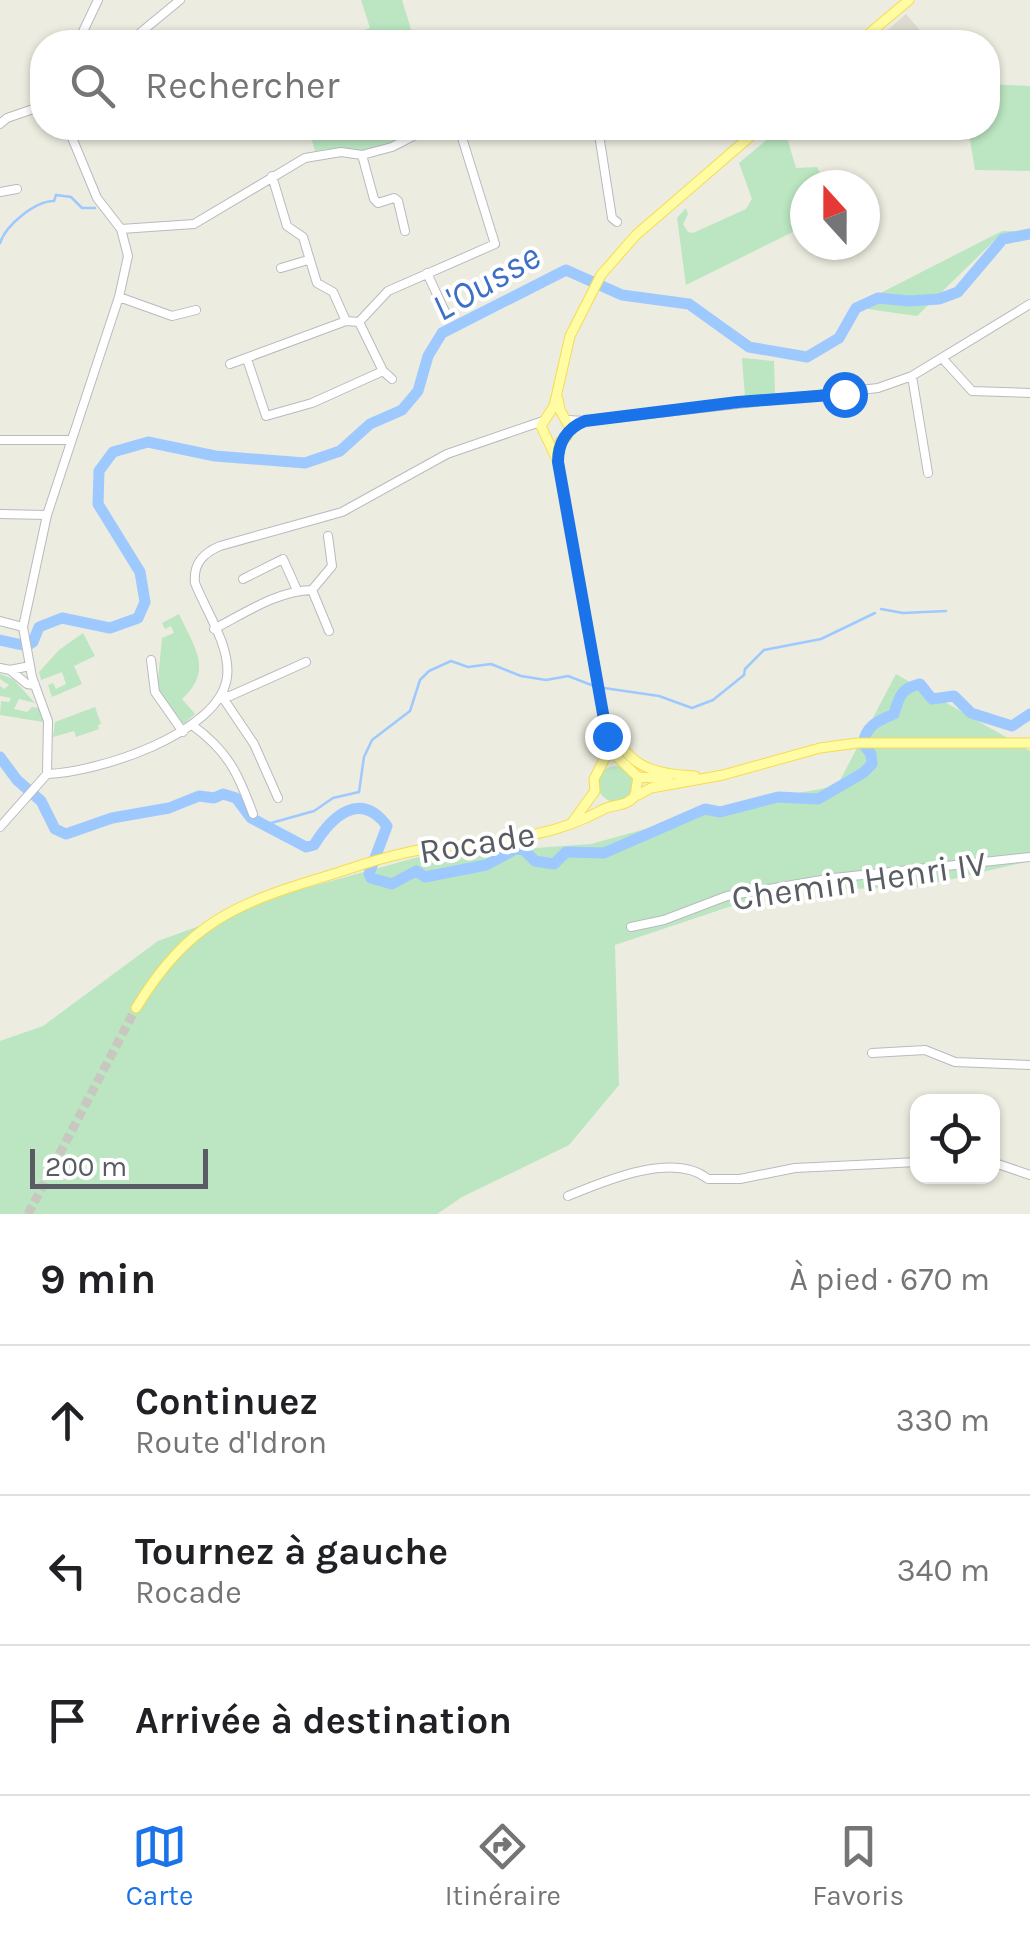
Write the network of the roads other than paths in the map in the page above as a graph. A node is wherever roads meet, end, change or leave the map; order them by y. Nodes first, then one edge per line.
1 (98, 0) edge
2 (180, 0) edge
3 (909, 0) edge
4 (84, 30) edge
5 (144, 30) edge
6 (873, 30) edge
7 (30, 111) edge
8 (0, 124) edge
9 (73, 140) edge
10 (406, 140) edge
11 (463, 140) edge
12 (600, 140) edge
13 (746, 140) edge
14 (362, 156) junction
15 (272, 176) junction
16 (17, 189) dead end
17 (0, 192) edge
18 (616, 222) dead end
19 (121, 229) junction
20 (405, 230) dead end
21 (308, 260) junction
22 (281, 268) dead end
23 (428, 273) junction
24 (119, 297) junction
25 (1030, 304) edge
26 (196, 310) dead end
27 (446, 314) dead end
28 (346, 321) junction
29 (358, 322) junction
30 (248, 358) junction
31 (942, 358) junction
32 (230, 364) dead end
33 (382, 371) junction
34 (912, 376) junction
35 (392, 379) dead end
36 (560, 382) junction
37 (1030, 393) edge
38 (546, 418) junction
39 (565, 418) junction
40 (585, 421) junction
41 (525, 428) junction
42 (570, 432) junction
43 (551, 439) junction
44 (0, 440) edge
45 (71, 440) junction
46 (928, 473) dead end
47 (0, 514) edge
48 (46, 515) junction
49 (328, 536) dead end
50 (243, 580) dead end
51 (297, 590) junction
52 (312, 590) junction
53 (0, 621) edge
54 (214, 629) junction
55 (24, 632) junction
56 (329, 632) dead end
57 (152, 660) dead end
58 (306, 662) dead end
59 (30, 666) junction
60 (5, 669) edge
61 (35, 686) junction
62 (221, 696) junction
63 (601, 704) junction
64 (192, 725) junction
65 (183, 732) junction
66 (607, 736) junction
67 (1030, 742) edge
68 (622, 762) junction
69 (604, 765) junction
70 (740, 769) junction
71 (47, 774) junction
72 (638, 776) junction
73 (696, 776) junction
74 (595, 790) junction
75 (635, 796) junction
76 (278, 798) dead end
77 (611, 806) junction
78 (253, 814) dead end
79 (572, 824) junction
80 (0, 827) edge
81 (1030, 857) edge
82 (631, 927) dead end
83 (136, 1008) tunnel mouth
84 (872, 1053) dead end
85 (1030, 1065) edge
86 (910, 1162) edge
87 (1000, 1165) edge
88 (1030, 1175) edge
89 (568, 1196) dead end

1 - 4 street
2 - 5 street
3 - 6 main road
7 - 8 street
9 - 19 street
10 - 14 street
11 - 23 street
12 - 18 street
13 - 36 main road
14 - 15 street
14 - 20 street
15 - 19 street
15 - 21 street
16 - 17 street
19 - 24 street
21 - 22 street
21 - 28 street
23 - 27 street
23 - 29 street
24 - 26 street
24 - 45 street
25 - 31 street
28 - 29 street
28 - 30 street
29 - 33 street
30 - 32 street
30 - 33 street
31 - 34 street
31 - 37 street
33 - 35 street
34 - 40 street
34 - 46 street
36 - 38 main road
36 - 39 main road
38 - 39 main road
38 - 41 street
38 - 43 main road
39 - 40 street
39 - 42 main road
40 - 42 street
41 - 43 street
41 - 54 street
42 - 43 main road
43 - 63 main road
44 - 45 street
45 - 48 street
47 - 48 street
48 - 55 street
49 - 52 street
50 - 51 street
51 - 52 street
51 - 54 street
52 - 56 street
53 - 55 street
54 - 62 street
55 - 59 street
57 - 65 street
58 - 62 street
59 - 60 street
59 - 61 street
60 - 61 street
61 - 71 street
62 - 64 street
62 - 76 street
63 - 66 main road
63 - 73 main road
64 - 65 street
64 - 78 street
65 - 71 street
66 - 68 main road
66 - 69 main road
67 - 70 main road
68 - 69 main road
68 - 72 main road
69 - 74 main road
70 - 73 main road
70 - 75 main road
71 - 80 street
72 - 73 main road
72 - 75 main road
74 - 77 main road
74 - 79 main road
75 - 77 main road
77 - 79 main road, Rocade
79 - 83 main road, Rocade
81 - 82 street, Chemin Henri IV
84 - 85 street
86 - 89 street
87 - 88 street

